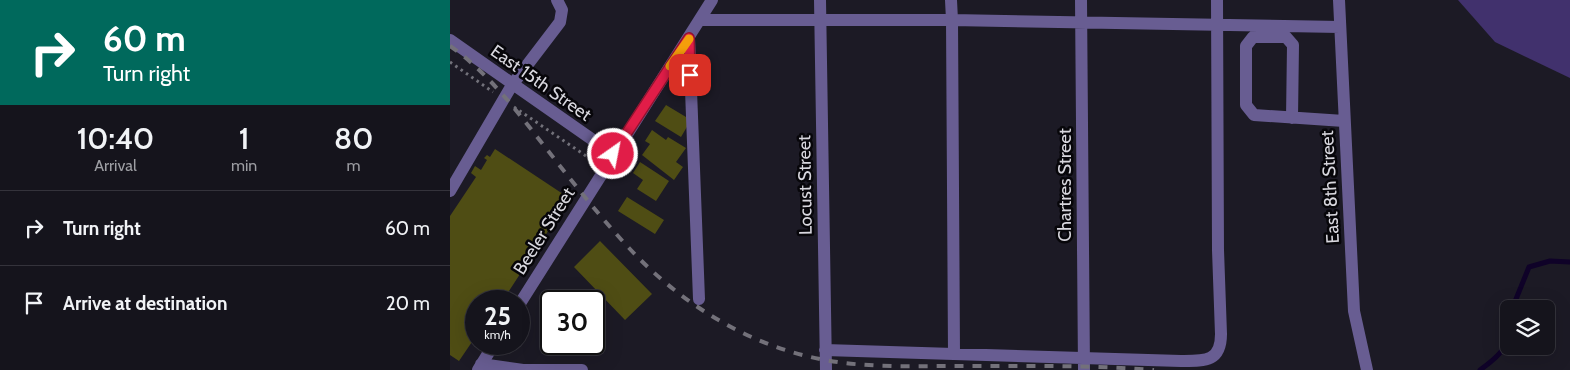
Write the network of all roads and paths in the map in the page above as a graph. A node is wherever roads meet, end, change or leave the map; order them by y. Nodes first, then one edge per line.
1 (557, 0) edge
2 (712, 0) edge
3 (820, 0) edge
4 (951, 0) edge
5 (1081, 0) edge
6 (1217, 0) edge
7 (1339, 0) edge
8 (700, 20) junction
9 (820, 20) junction
10 (952, 20) junction
11 (1081, 23) junction
12 (1217, 24) junction
13 (1340, 27) junction
14 (689, 38) junction
15 (450, 40) edge
16 (450, 62) edge
17 (512, 85) junction
18 (504, 100) junction
19 (1292, 118) junction
20 (1344, 121) junction
21 (613, 154) junction
22 (588, 167) dead end
23 (450, 190) edge
24 (528, 290) edge
25 (699, 299) dead end
26 (825, 350) junction
27 (954, 354) junction
28 (487, 355) edge
29 (1084, 364) edge
30 (480, 367) edge
31 (582, 370) edge
32 (826, 370) edge
33 (1366, 370) edge

1 - 17 street
2 - 8 street, Beeler Street
3 - 9 street, Locust Street
4 - 10 street
5 - 11 street, Chartres Street
6 - 12 street
7 - 13 street, East 8th Street
8 - 9 street
8 - 14 street, Beeler Street
9 - 10 street
9 - 26 street, Locust Street
10 - 11 street
10 - 27 street
11 - 12 street
11 - 29 street, Chartres Street
12 - 13 street
12 - 29 street
13 - 20 street, East 8th Street
14 - 21 street, Beeler Street
14 - 25 street
15 - 17 street, East 15th Street
16 - 18 path
17 - 18 street
17 - 21 street, East 15th Street
18 - 22 path
18 - 23 street
19 - 19 street
19 - 20 street
20 - 33 street, East 8th Street
21 - 24 street, Beeler Street
26 - 27 street
26 - 32 street, Locust Street
27 - 29 street
28 - 30 street
30 - 31 street

